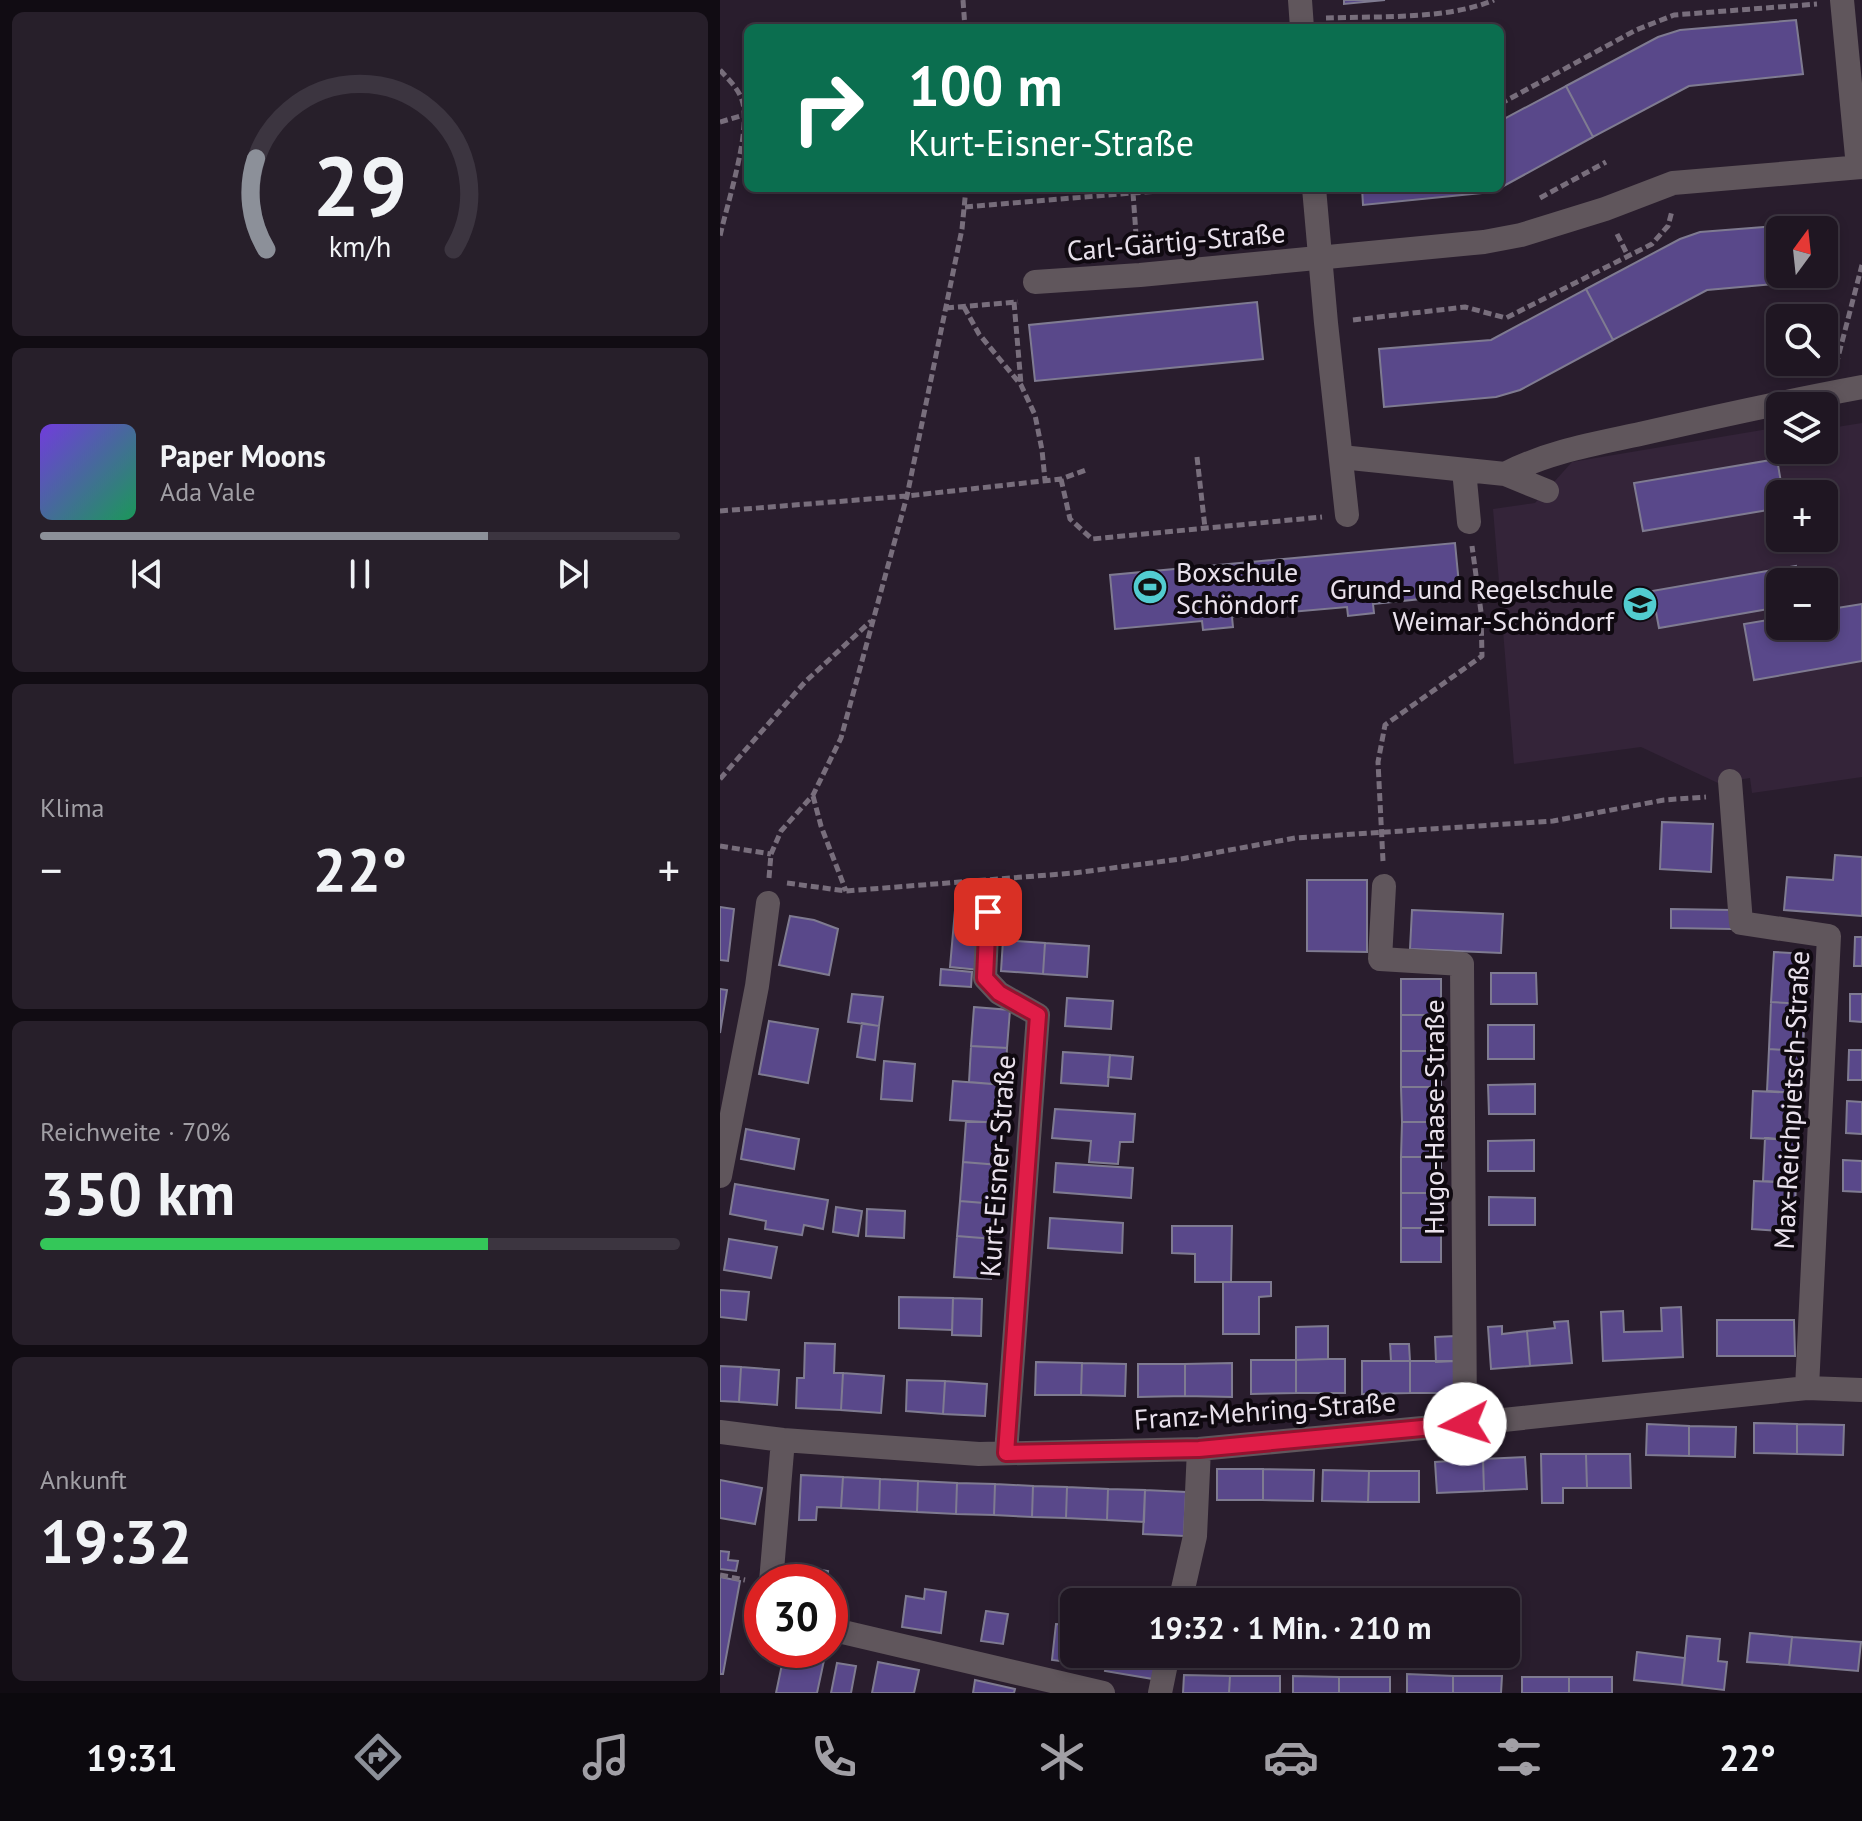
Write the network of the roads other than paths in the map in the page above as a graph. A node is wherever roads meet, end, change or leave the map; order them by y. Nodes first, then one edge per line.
1 (1842, 1) edge
2 (1860, 167) edge
3 (1314, 192) edge
4 (1321, 259) junction
5 (1035, 282) road end
6 (1862, 387) edge
7 (1341, 457) junction
8 (1464, 470) junction
9 (1505, 474) junction
10 (1547, 491) dead end
11 (1347, 515) road end
12 (1469, 522) road end
13 (1730, 788) road end
14 (1384, 886) dead end
15 (768, 903) dead end
16 (988, 912) dead end
17 (720, 1176) edge
18 (1807, 1388) junction
19 (1862, 1390) edge
20 (1465, 1424) junction
21 (720, 1432) edge
22 (783, 1440) junction
23 (1199, 1449) junction
24 (1006, 1453) junction
25 (773, 1564) edge
26 (1183, 1588) edge
27 (848, 1633) edge
28 (1165, 1668) edge
29 (1103, 1693) edge
30 (1160, 1693) edge

1 - 2 street, Carl-Gärtig-Straße
2 - 4 street, Carl-Gärtig-Straße
3 - 4 street, Carl-Gärtig-Straße
4 - 5 street, Carl-Gärtig-Straße
4 - 7 street, Carl-Gärtig-Straße
6 - 9 street
7 - 8 street
7 - 11 street, Carl-Gärtig-Straße
8 - 9 street
8 - 12 street
9 - 10 street
13 - 18 street, Max-Reichpietsch-Straße
14 - 20 street, Hugo-Haase-Straße
15 - 17 street
16 - 24 street, Kurt-Eisner-Straße
18 - 19 street, Franz-Mehring-Straße
18 - 20 street, Franz-Mehring-Straße
20 - 23 street, Franz-Mehring-Straße
21 - 22 street, Franz-Mehring-Straße
22 - 24 street, Franz-Mehring-Straße
22 - 25 street
23 - 24 street, Franz-Mehring-Straße
23 - 26 street
27 - 29 street
28 - 30 street

